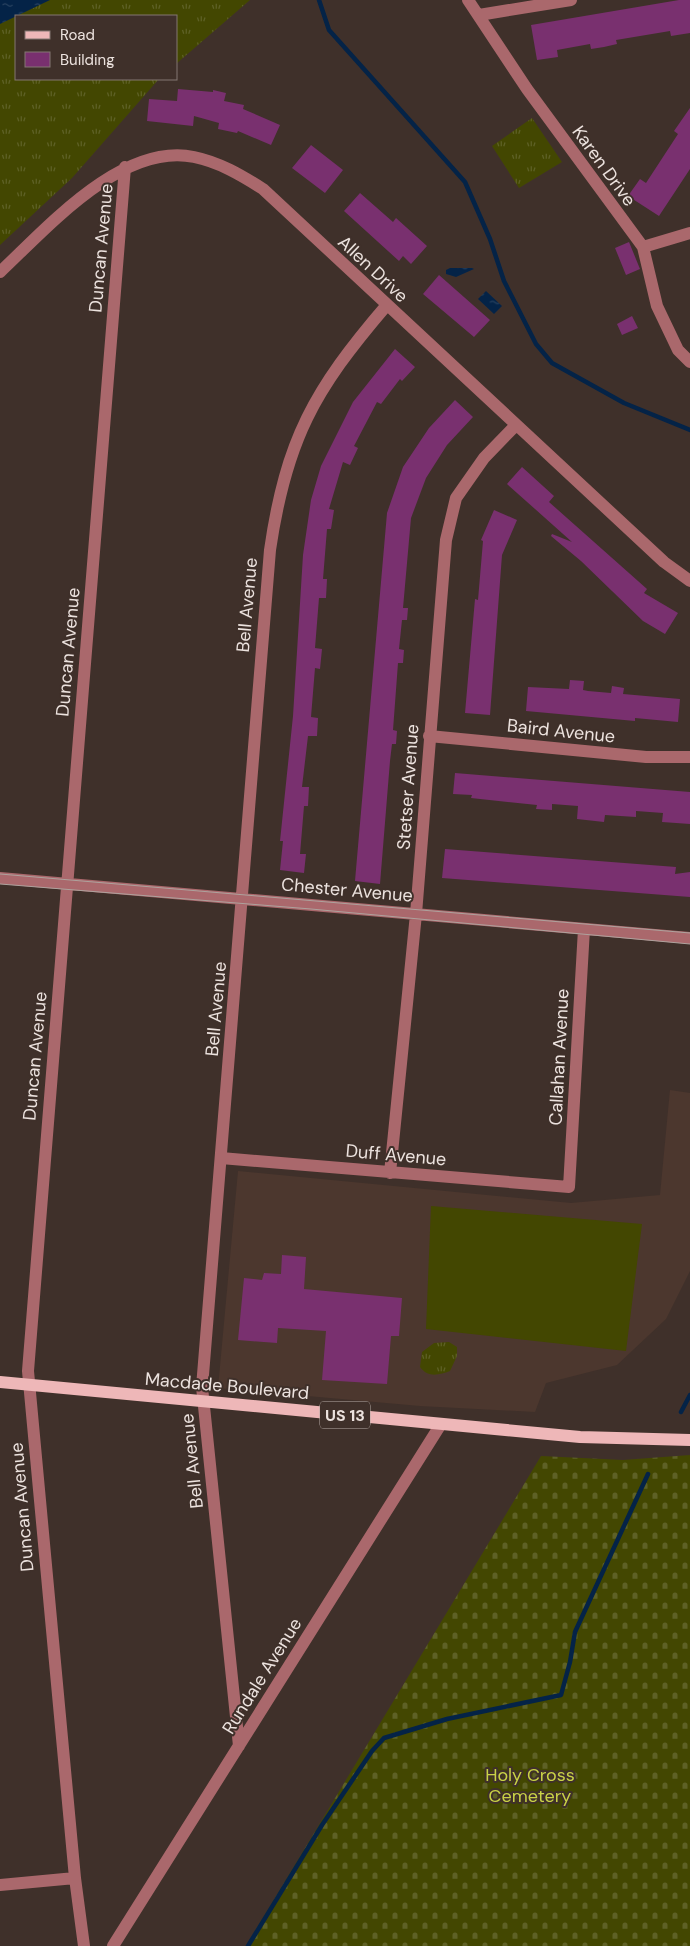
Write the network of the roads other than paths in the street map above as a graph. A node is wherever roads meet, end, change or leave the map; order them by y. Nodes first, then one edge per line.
1 (468, 0) edge
2 (571, 0) edge
3 (479, 15) junction
4 (125, 167) junction
5 (690, 233) edge
6 (643, 247) junction
7 (0, 272) edge
8 (386, 306) junction
9 (690, 362) edge
10 (516, 425) junction
11 (690, 581) edge
12 (429, 736) junction
13 (690, 757) edge
14 (0, 878) edge
15 (66, 884) junction
16 (242, 899) junction
17 (416, 914) junction
18 (584, 929) junction
19 (690, 938) edge
20 (221, 1158) junction
21 (390, 1172) junction
22 (569, 1187) joint
23 (0, 1382) edge
24 (28, 1385) junction
25 (204, 1402) junction
26 (441, 1424) junction
27 (690, 1440) edge
28 (239, 1746) junction
29 (75, 1878) junction
30 (0, 1885) edge
31 (84, 1946) edge
32 (113, 1946) edge

1 - 3 street, Karen Drive
2 - 3 street
3 - 6 street, Karen Drive
4 - 7 street, Allen Drive
4 - 8 street, Allen Drive
4 - 15 street, Duncan Avenue
5 - 6 street
6 - 9 street, Karen Drive
8 - 10 street, Allen Drive
8 - 16 street, Bell Avenue
10 - 11 street, Allen Drive
10 - 12 street, Stetser Avenue
12 - 13 street, Baird Avenue
12 - 17 street, Stetser Avenue
14 - 15 street, Chester Avenue
15 - 16 street, Chester Avenue
15 - 24 street, Duncan Avenue
16 - 17 street, Chester Avenue
16 - 20 street, Bell Avenue
17 - 18 street, Chester Avenue
17 - 21 street, Stetser Avenue
18 - 19 street, Chester Avenue
18 - 22 street, Callahan Avenue
20 - 21 street, Duff Avenue
20 - 25 street, Bell Avenue
21 - 22 street, Duff Avenue
23 - 24 main road, Macdade Boulevard / US 13
24 - 25 main road, Macdade Boulevard / US 13
24 - 29 street, Duncan Avenue
25 - 26 main road, Macdade Boulevard / US 13
25 - 28 street, Bell Avenue
26 - 27 main road, Macdade Boulevard / US 13
26 - 28 street, Rundale Avenue
28 - 32 street, Rundale Avenue
29 - 30 street
29 - 31 street, Duncan Avenue

